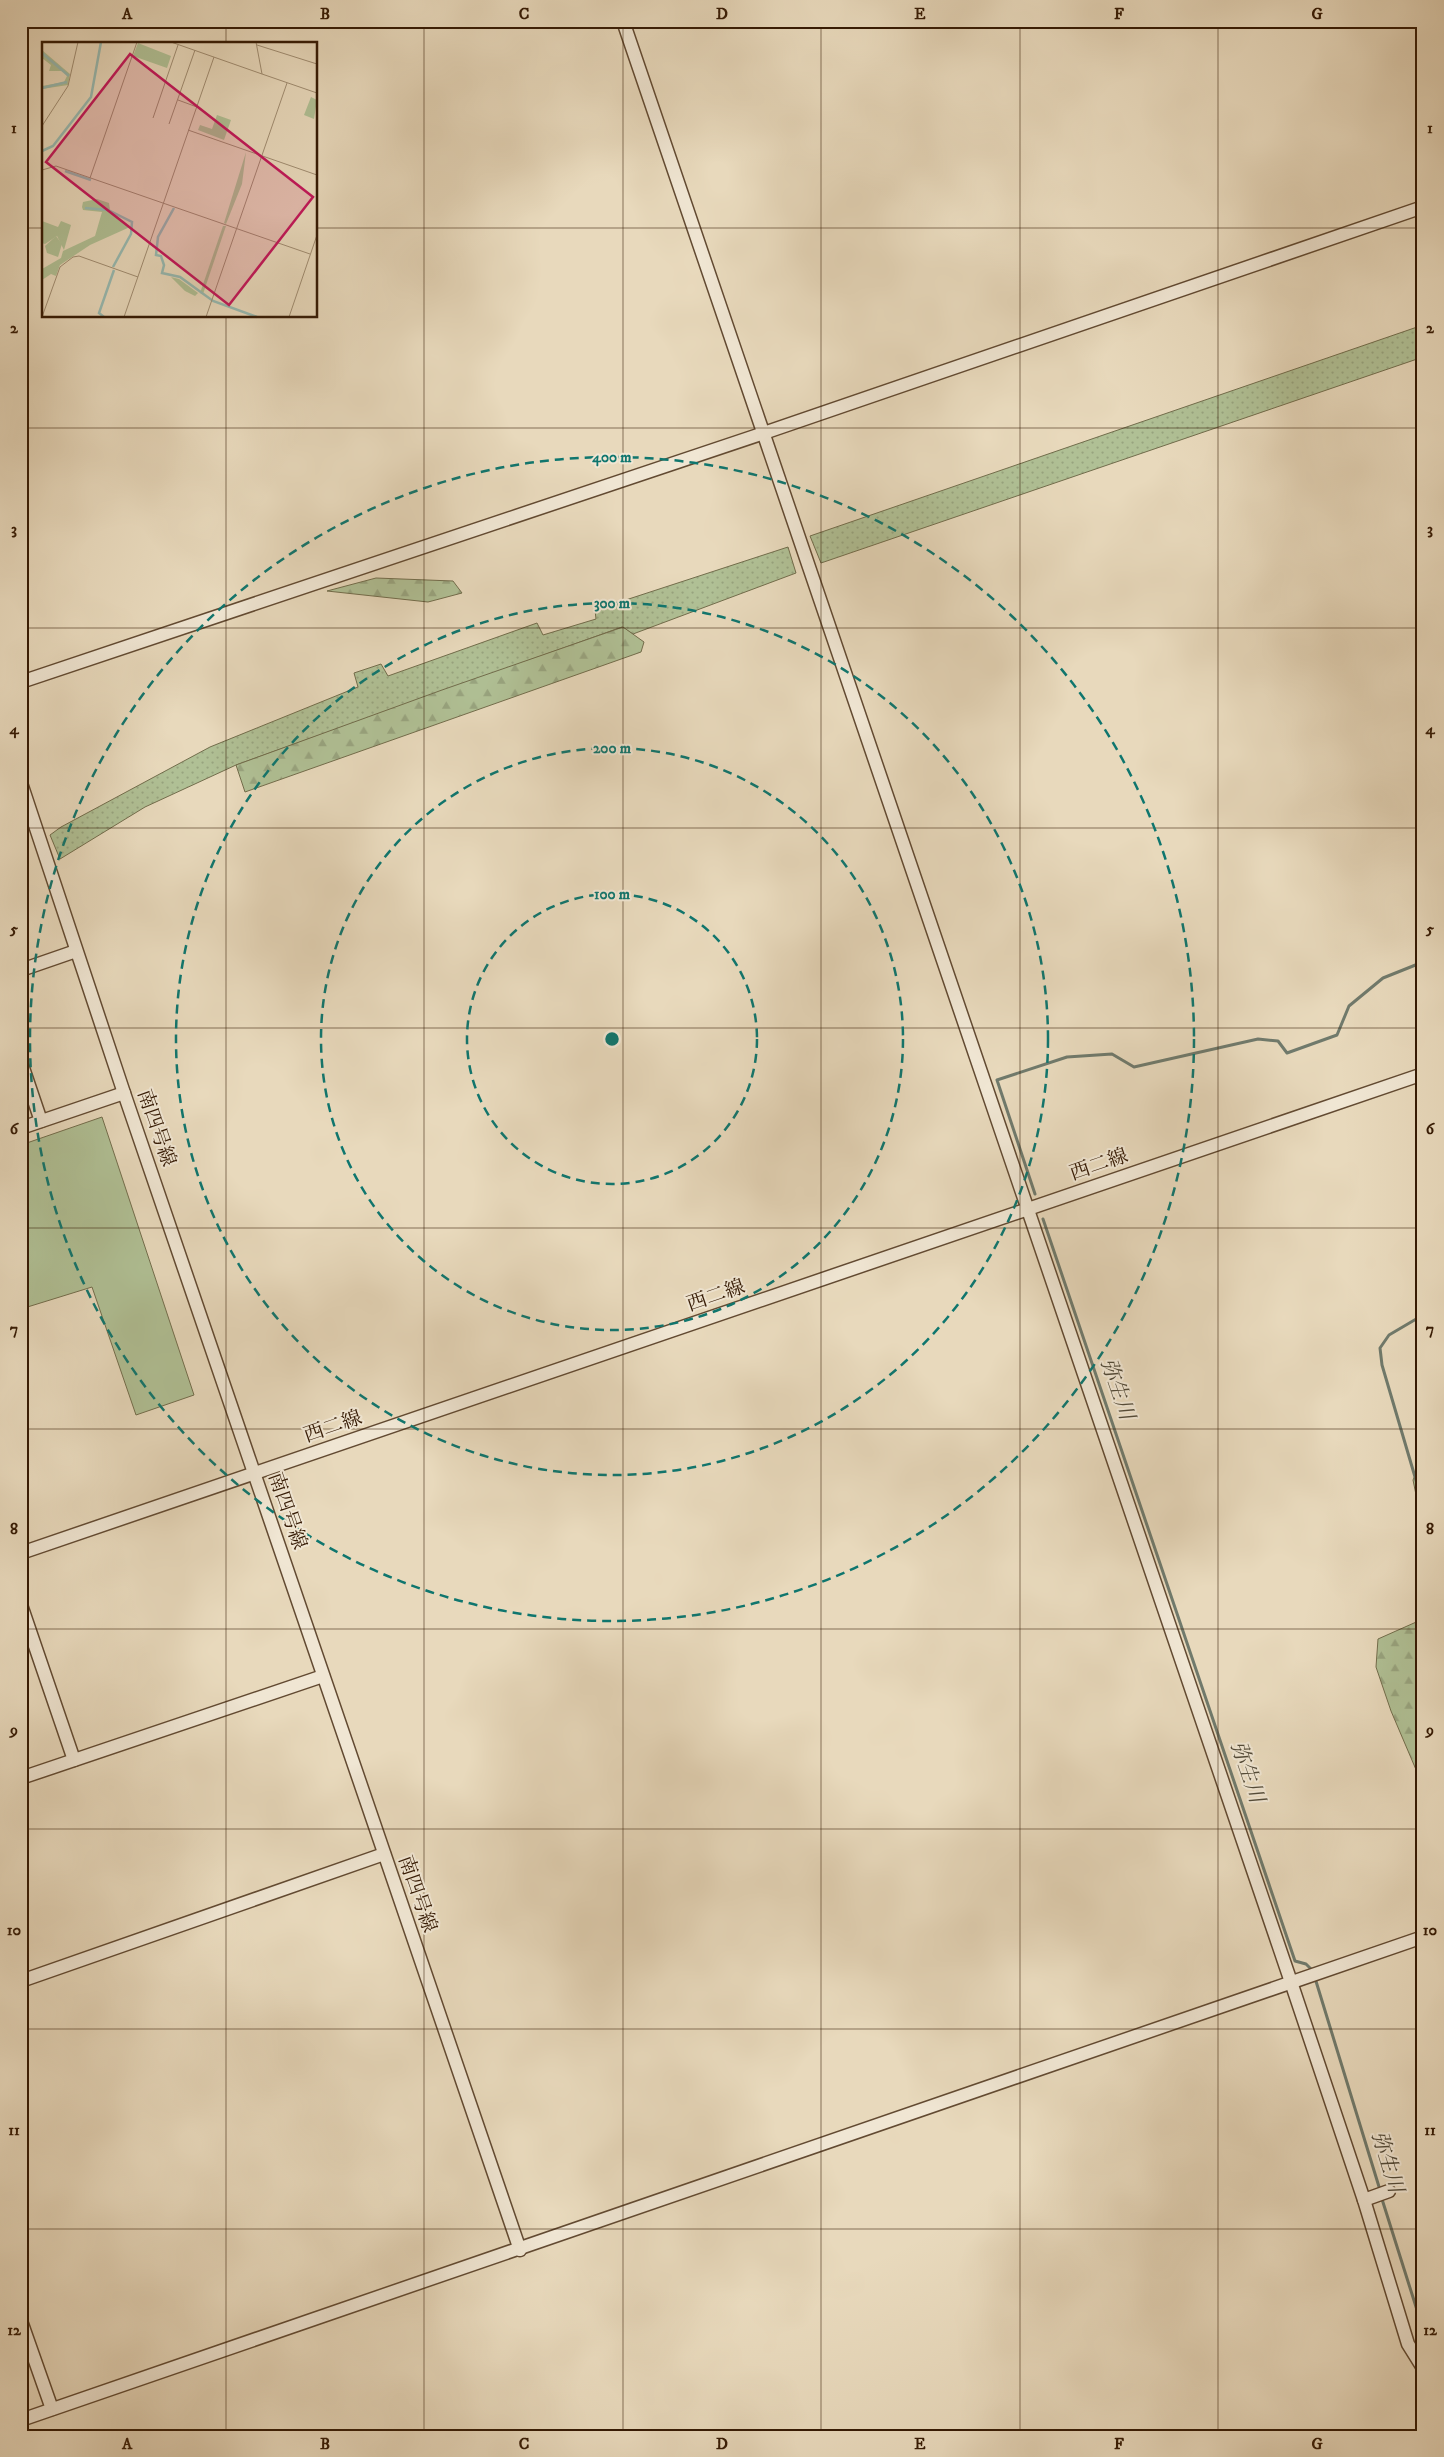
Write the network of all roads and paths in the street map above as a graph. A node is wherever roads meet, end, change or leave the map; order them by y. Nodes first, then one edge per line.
1 (623, 21) edge
2 (1423, 207) edge
3 (764, 433) junction
4 (21, 682) edge
5 (22, 786) edge
6 (76, 951) junction
7 (21, 970) edge
8 (21, 1062) edge
9 (1423, 1074) edge
10 (124, 1093) junction
11 (41, 1121) junction
12 (21, 1128) edge
13 (1029, 1208) junction
14 (254, 1473) junction
15 (21, 1553) edge
16 (21, 1605) edge
17 (323, 1676) junction
18 (74, 1760) junction
19 (21, 1778) edge
20 (384, 1854) junction
21 (1423, 1937) edge
22 (21, 1981) edge
23 (1291, 1982) junction
24 (1389, 2191) dead end
25 (1370, 2198) junction
26 (520, 2250) junction
27 (21, 2321) edge
28 (1423, 2368) edge
29 (52, 2409) junction
30 (21, 2420) edge

1 - 3 street
2 - 3 street
3 - 4 street
3 - 13 street
5 - 6 street, 南四号線
6 - 7 street
6 - 10 street, 南四号線
8 - 11 street
9 - 13 street, 西二線
10 - 11 street
10 - 14 street, 南四号線
11 - 12 street
13 - 14 street, 西二線
13 - 23 street
14 - 15 street, 西二線
14 - 17 street, 南四号線
16 - 18 street
17 - 18 street
17 - 20 street, 南四号線
18 - 19 street
20 - 22 street
20 - 26 street, 南四号線
21 - 23 street
23 - 25 street
23 - 26 street
24 - 25 street
25 - 28 street
26 - 29 street
27 - 29 street
29 - 30 street

